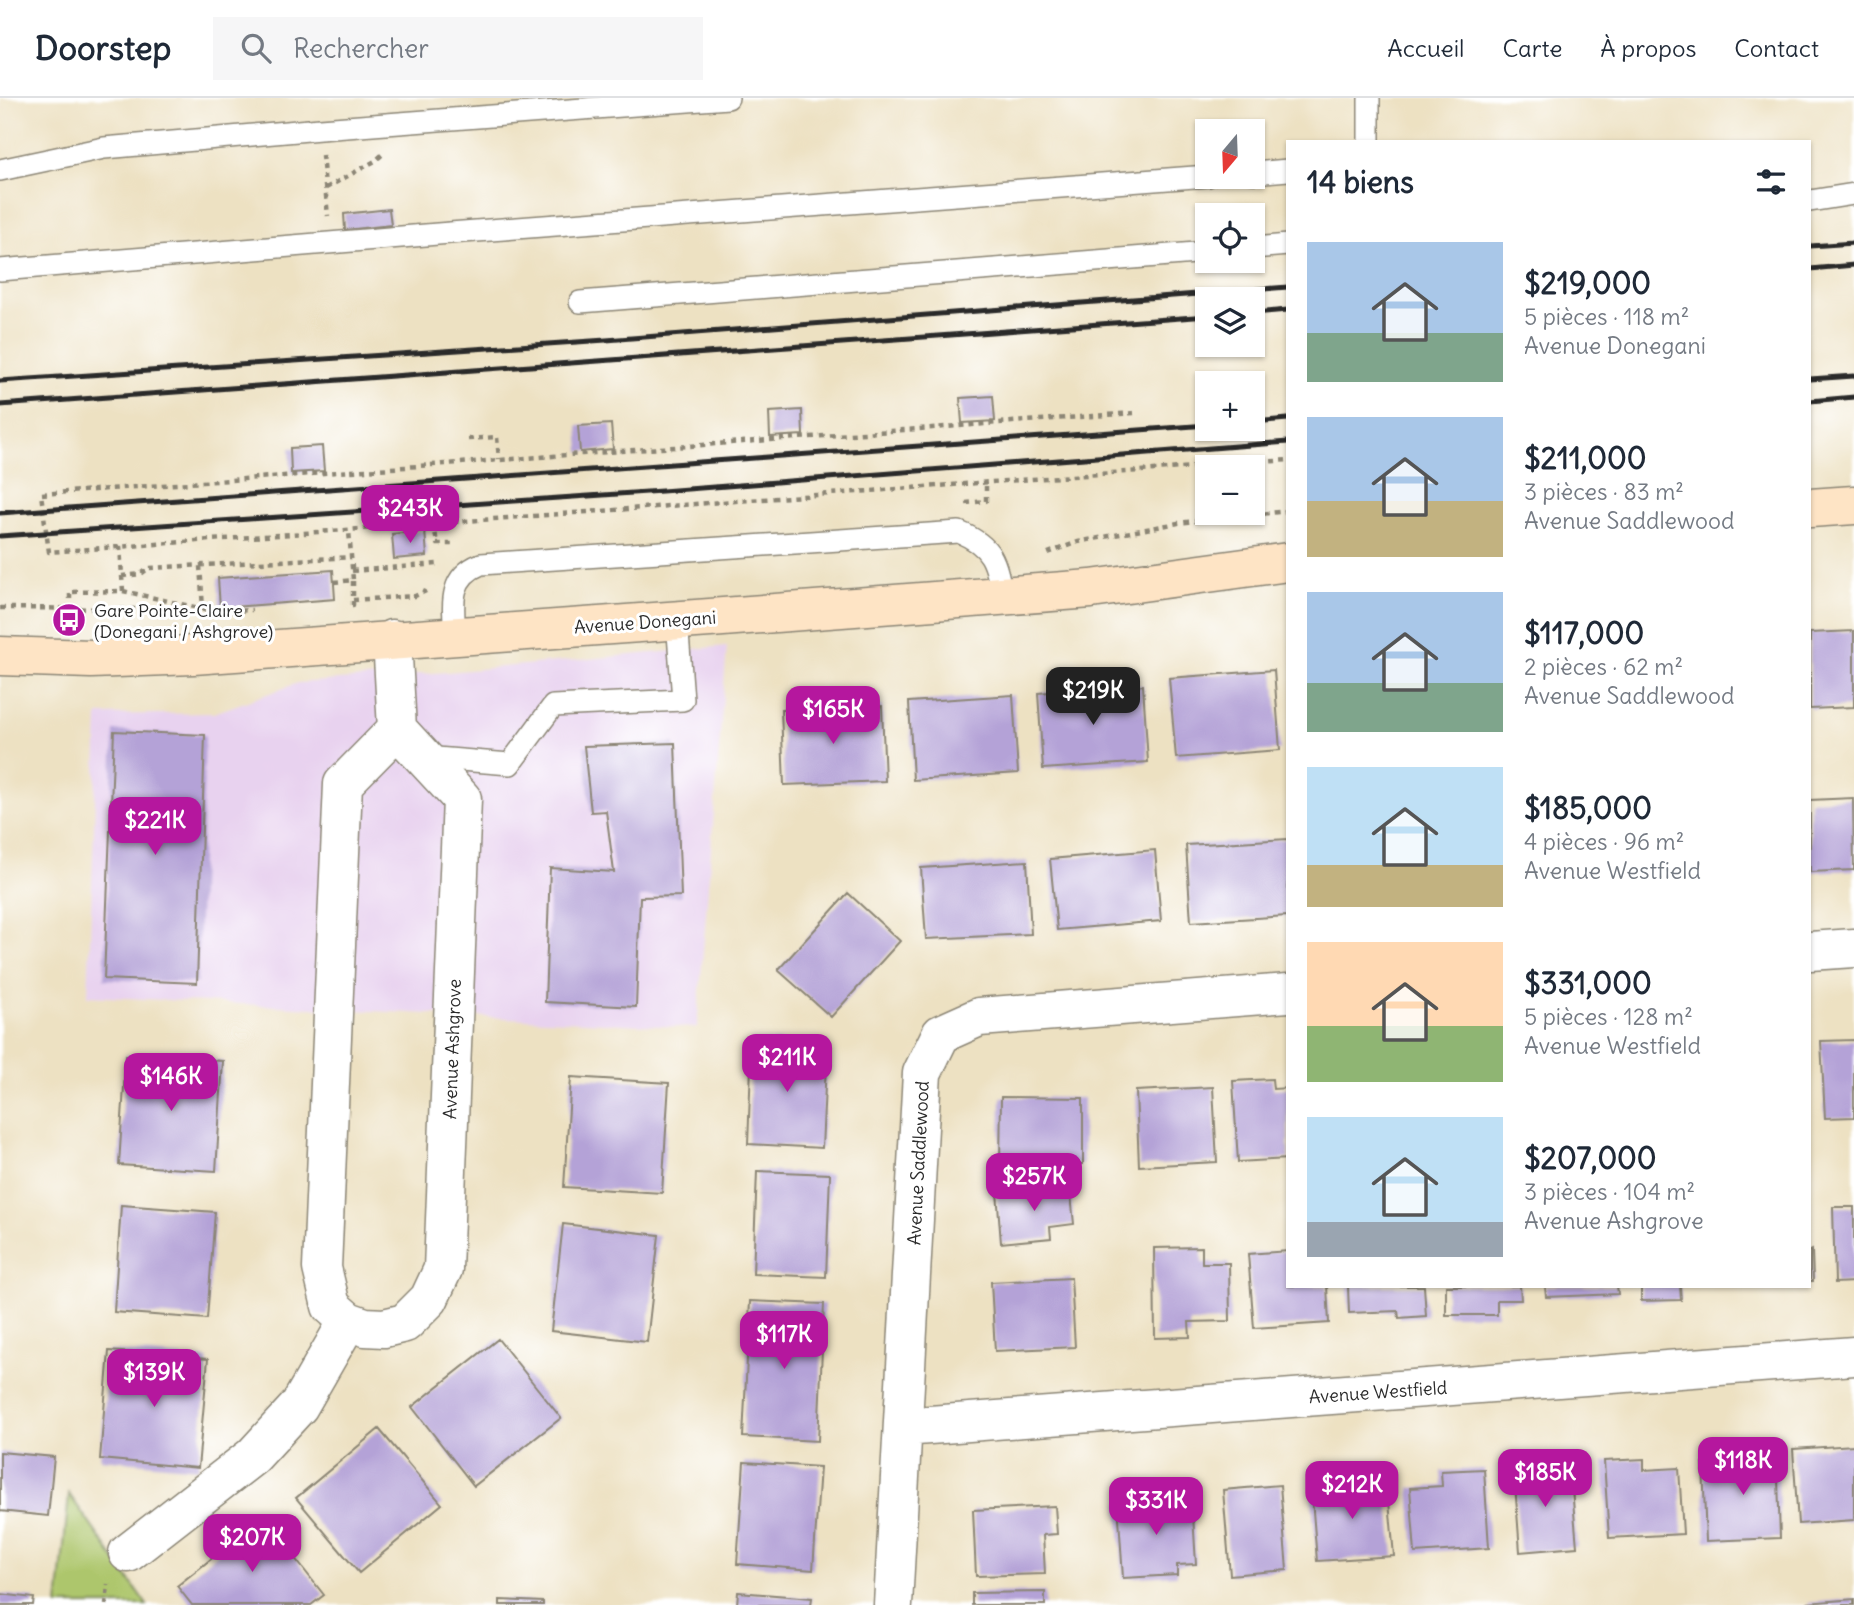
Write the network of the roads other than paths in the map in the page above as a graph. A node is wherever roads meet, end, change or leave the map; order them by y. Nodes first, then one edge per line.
1 (728, 98) edge
2 (1370, 98) edge
3 (1369, 140) edge
4 (0, 170) edge
5 (1286, 170) edge
6 (1265, 172) edge
7 (1195, 177) edge
8 (1854, 194) edge
9 (1811, 201) edge
10 (1286, 246) edge
11 (1265, 247) edge
12 (1195, 253) edge
13 (0, 270) edge
14 (580, 302) dead end
15 (1854, 505) edge
16 (1811, 508) edge
17 (1286, 562) edge
18 (1002, 596) junction
19 (677, 620) junction
20 (455, 634) junction
21 (392, 639) junction
22 (0, 656) edge
23 (397, 729) junction
24 (423, 757) junction
25 (1854, 948) edge
26 (1811, 951) edge
27 (1286, 993) edge
28 (348, 1321) junction
29 (1854, 1356) edge
30 (903, 1427) junction
31 (128, 1553) dead end
32 (893, 1605) edge

1 - 4 lane
2 - 3 lane
5 - 6 lane
7 - 13 lane
8 - 9 lane
10 - 11 lane
12 - 14 lane
15 - 16 street
17 - 18 street, Avenue Donegani
18 - 19 street, Avenue Donegani
18 - 20 lane
19 - 20 street, Avenue Donegani
19 - 24 lane
20 - 21 street, Avenue Donegani
21 - 22 street, Avenue Donegani
21 - 23 street
23 - 24 street, Avenue Ashgrove
23 - 28 street
24 - 28 street, Avenue Ashgrove
25 - 26 street
27 - 30 street, Avenue Saddlewood
28 - 31 street
29 - 30 street, Avenue Westfield
30 - 32 street, Avenue Saddlewood

